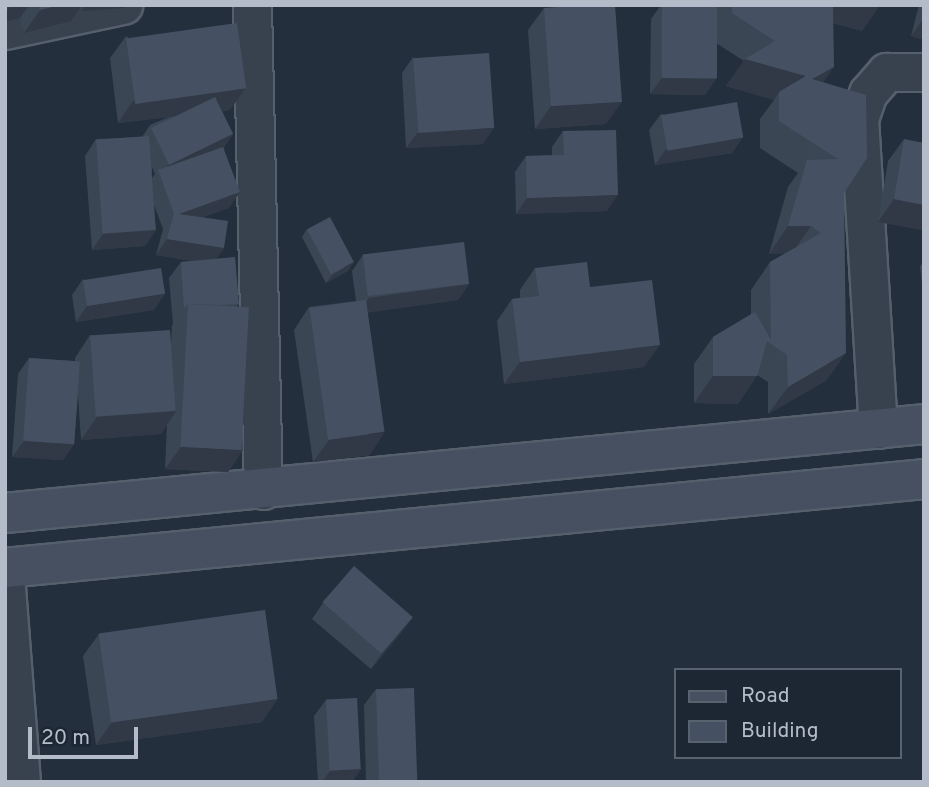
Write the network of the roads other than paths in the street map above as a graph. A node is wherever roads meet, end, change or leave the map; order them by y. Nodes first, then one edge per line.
1 (123, 5) edge
2 (252, 5) edge
3 (5, 30) edge
4 (924, 72) edge
5 (924, 424) edge
6 (878, 429) junction
7 (924, 479) edge
8 (262, 490) junction
9 (5, 513) edge
10 (5, 568) edge
11 (5, 575) edge
12 (21, 782) edge

1 - 3 street
2 - 8 street
4 - 6 street
5 - 6 main road
6 - 8 main road
7 - 10 main road
8 - 9 main road
11 - 12 street

